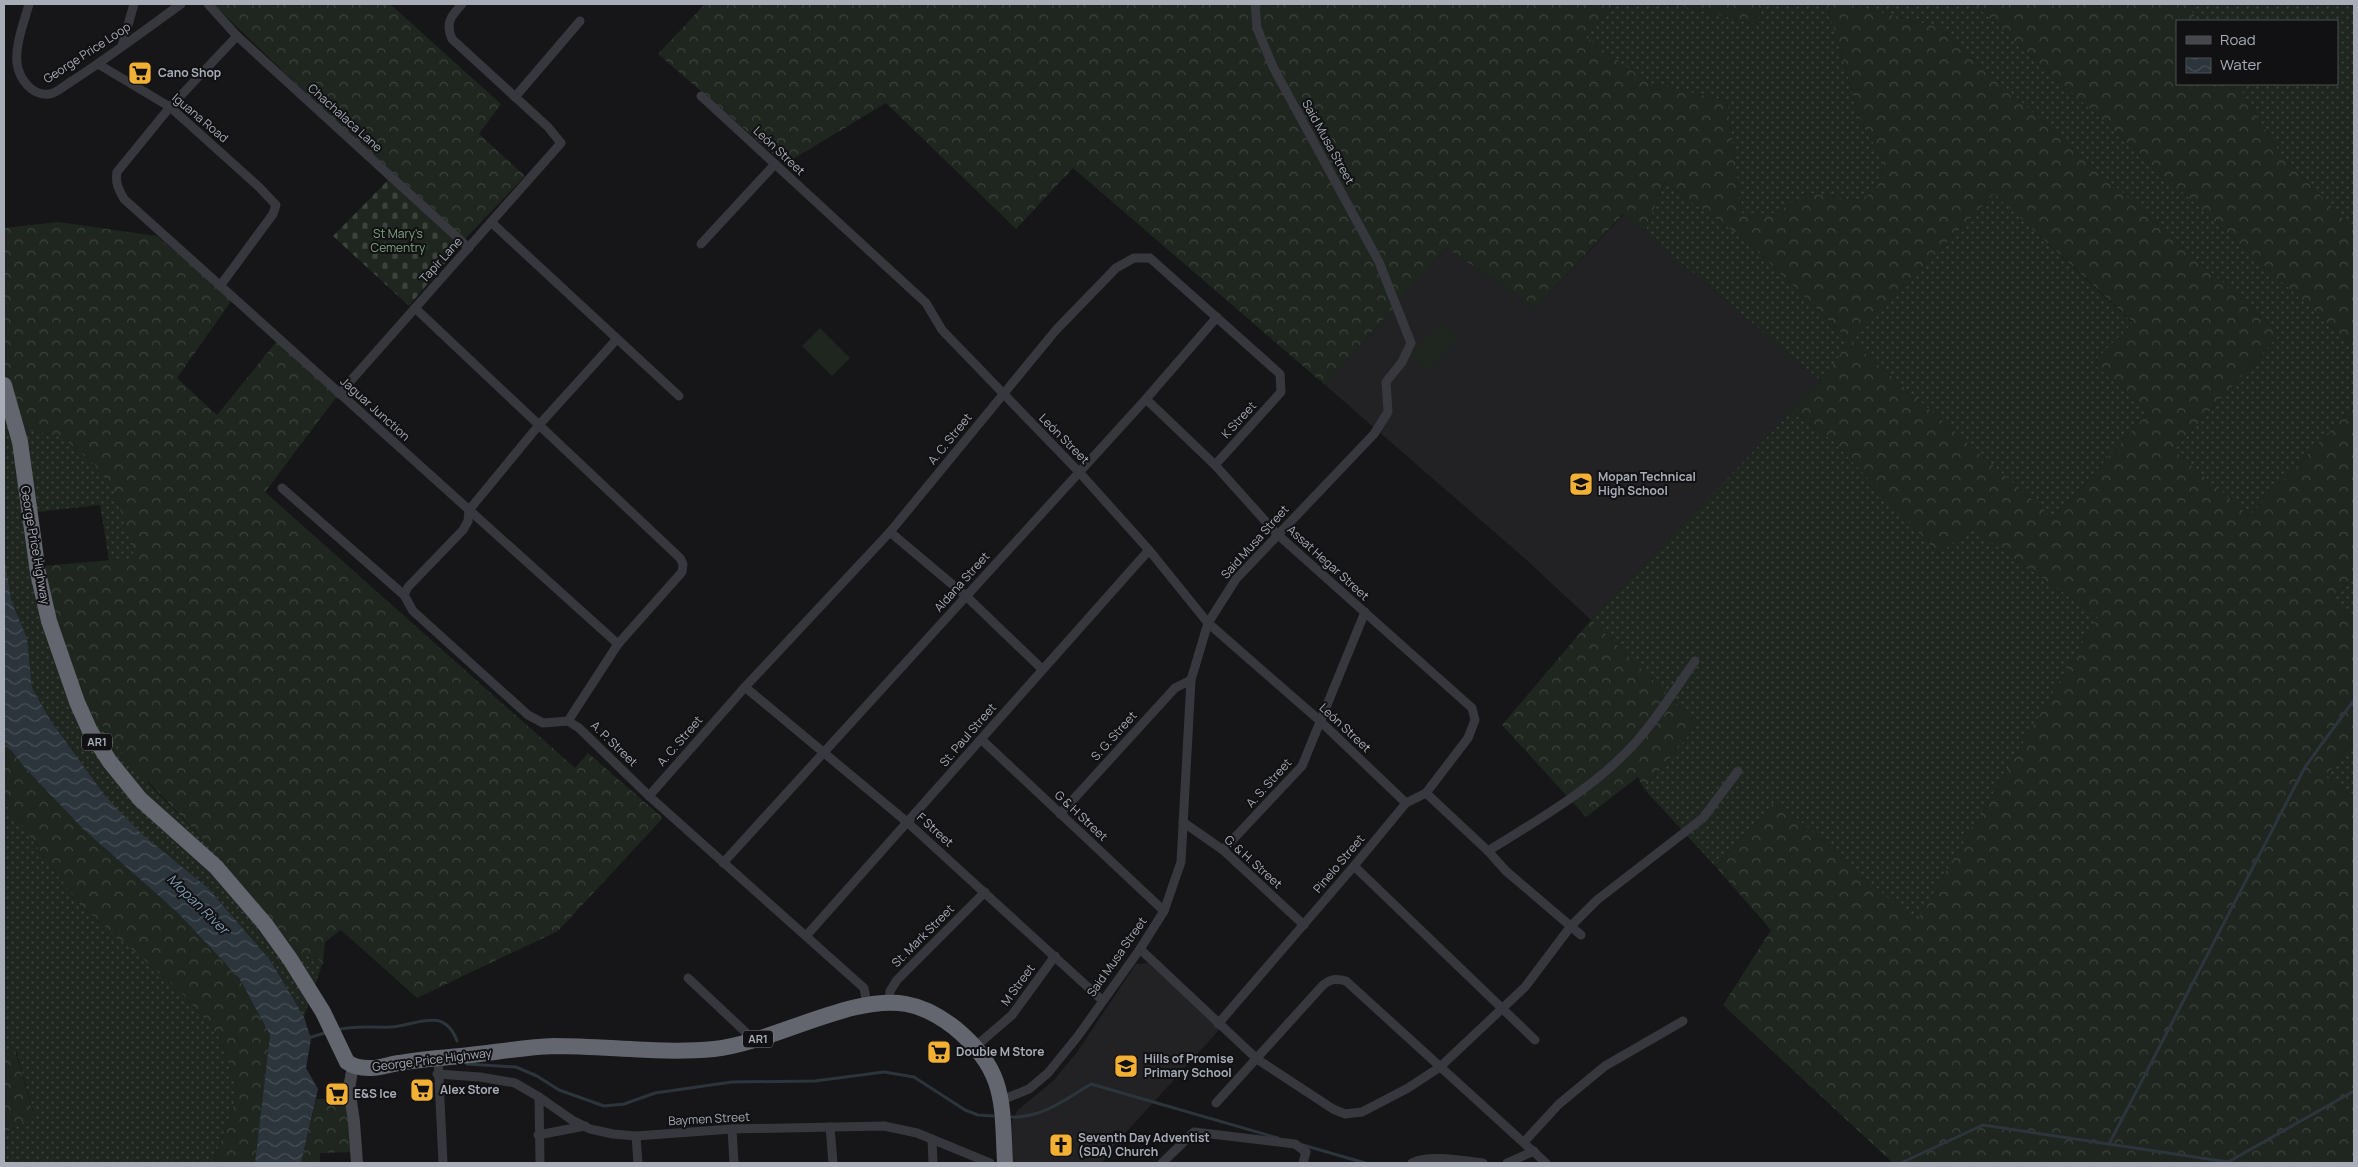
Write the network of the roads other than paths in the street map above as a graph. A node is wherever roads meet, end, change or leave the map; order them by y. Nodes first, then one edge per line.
1 (28, 4) edge
2 (134, 4) edge
3 (181, 4) edge
4 (208, 4) edge
5 (462, 4) edge
6 (1254, 4) edge
7 (580, 21) dead end
8 (237, 36) junction
9 (122, 46) junction
10 (98, 64) junction
11 (701, 96) dead end
12 (515, 97) junction
13 (170, 107) junction
14 (775, 164) junction
15 (491, 222) junction
16 (701, 244) dead end
17 (469, 248) junction
18 (220, 286) junction
19 (415, 308) junction
20 (1217, 317) junction
21 (616, 340) junction
22 (4, 385) edge
23 (1281, 392) joint
24 (339, 394) junction
25 (1002, 394) junction
26 (679, 396) dead end
27 (1146, 399) junction
28 (539, 425) junction
29 (1215, 465) junction
30 (1079, 472) junction
31 (282, 488) dead end
32 (469, 510) junction
33 (890, 532) junction
34 (1277, 534) junction
35 (1149, 550) junction
36 (404, 595) junction
37 (966, 596) junction
38 (1365, 612) junction
39 (1208, 624) junction
40 (618, 644) junction
41 (1695, 661) dead end
42 (1042, 669) junction
43 (1191, 680) junction
44 (744, 687) junction
45 (1319, 720) junction
46 (1474, 720) joint
47 (568, 721) junction
48 (982, 740) junction
49 (825, 753) junction
50 (1738, 771) dead end
51 (1426, 793) junction
52 (649, 796) junction
53 (1406, 803) junction
54 (1060, 814) junction
55 (907, 822) junction
56 (1183, 822) junction
57 (1223, 850) junction
58 (1488, 851) junction
59 (723, 862) junction
60 (1354, 866) junction
61 (985, 892) junction
62 (1164, 911) junction
63 (1304, 925) junction
64 (1571, 926) junction
65 (1581, 935) dead end
66 (806, 936) junction
67 (1140, 949) junction
68 (1055, 956) junction
69 (688, 978) dead end
70 (1102, 1000) junction
71 (889, 1003) junction
72 (867, 1006) junction
73 (1501, 1007) junction
74 (1683, 1021) dead end
75 (1218, 1024) junction
76 (755, 1040) junction
77 (1535, 1040) dead end
78 (976, 1046) junction
79 (1257, 1059) junction
80 (353, 1066) junction
81 (437, 1066) junction
82 (1440, 1067) junction
83 (539, 1097) junction
84 (1002, 1100) junction
85 (1216, 1103) dead end
86 (585, 1126) junction
87 (830, 1126) junction
88 (732, 1129) junction
89 (538, 1135) junction
90 (636, 1136) junction
91 (932, 1139) junction
92 (1524, 1142) junction
93 (1534, 1151) junction
94 (357, 1163) edge
95 (443, 1163) edge
96 (540, 1163) edge
97 (638, 1163) edge
98 (734, 1163) edge
99 (833, 1163) edge
100 (933, 1163) edge
101 (990, 1163) edge
102 (1005, 1163) edge
103 (1162, 1163) edge
104 (1304, 1163) edge
105 (1412, 1163) edge
106 (1483, 1163) edge
107 (1507, 1163) edge
108 (1546, 1163) edge

1 - 10 street, George Price Loop
2 - 9 street
3 - 9 street, George Price Loop
4 - 8 street, Chachalaca Lane
5 - 12 street
6 - 34 street, Said Musa Street
7 - 12 street
8 - 13 street
8 - 17 street, Chachalaca Lane
9 - 10 street, George Price Loop
10 - 13 street, Iguana Road
11 - 14 street, León Street
12 - 15 street, Tapir Lane
13 - 18 street, Jaguar Junction
13 - 18 street, Iguana Road
14 - 16 street
14 - 25 street, León Street
15 - 17 street, Tapir Lane
15 - 21 street
17 - 19 street, Tapir Lane
18 - 24 street, Jaguar Junction
19 - 24 street, Tapir Lane
19 - 28 street
20 - 23 street, A. C. Street
20 - 25 street, A. C. Street
20 - 27 street, Aldana Street
21 - 26 street
21 - 28 street
22 - 80 highway, George Price Highway / AR1
23 - 29 street, K Street
24 - 32 street, Jaguar Junction
25 - 30 street, León Street
25 - 33 street, A. C. Street
27 - 29 street, Assat Hegar Street
27 - 30 street, Aldana Street
28 - 32 street
28 - 40 street
29 - 34 street, Assat Hegar Street
30 - 35 street, León Street
30 - 37 street, Aldana Street
31 - 36 street
32 - 36 street
32 - 40 street, Jaguar Junction
33 - 37 street
33 - 44 street, A. C. Street
34 - 38 street, Assat Hegar Street
34 - 39 street, Said Musa Street
35 - 39 street, León Street
35 - 42 street, St. Paul Street
36 - 47 street
37 - 42 street
37 - 49 street, Aldana Street
38 - 45 street, A. S. Street
38 - 46 street, Assat Hegar Street
39 - 43 street, Said Musa Street
39 - 45 street, León Street
40 - 47 street
41 - 58 street
42 - 48 street, St. Paul Street
43 - 54 street, S. G. Street
43 - 56 street, Said Musa Street
44 - 49 street, F Street
44 - 52 street, A. C. Street
45 - 53 street, León Street
45 - 57 street, A. S. Street
46 - 51 street, Pinelo Street
47 - 52 street, A. P. Street
48 - 54 street, G & H Street
48 - 55 street, St. Paul Street
49 - 55 street, F Street
49 - 59 street, Aldana Street
50 - 64 street
51 - 53 street, Pinelo Street
51 - 58 street
52 - 59 street, A. P. Street
53 - 60 street, Pinelo Street
54 - 62 street, G & H Street
55 - 61 street, F Street
55 - 66 street, St. Paul Street
56 - 57 street, G. & H. Street
56 - 62 street, Said Musa Street
57 - 63 street, G. & H. Street
58 - 64 street
59 - 66 street, A. P. Street
60 - 63 street, Pinelo Street
60 - 73 street
61 - 68 street, F Street
61 - 71 street, St. Mark Street
62 - 67 street, Said Musa Street
63 - 75 street, Pinelo Street
64 - 65 street
64 - 73 street
66 - 72 street, A. P. Street
67 - 70 street, Said Musa Street
67 - 75 street
68 - 70 street, F Street
68 - 78 street, M Street
69 - 76 street
70 - 84 street, Said Musa Street
71 - 72 highway, George Price Highway / AR1
71 - 78 highway, George Price Highway / AR1
72 - 76 highway, George Price Highway / AR1
73 - 77 street
73 - 82 street
74 - 92 street
75 - 79 street
76 - 81 highway, George Price Highway / AR1
78 - 84 highway, George Price Highway / AR1
79 - 82 street
79 - 82 street
79 - 85 street
80 - 81 highway, George Price Highway / AR1
80 - 94 street
81 - 83 street, Baymen Street
81 - 95 street
82 - 92 street
83 - 86 street, Baymen Street
83 - 89 street
84 - 102 highway, George Price Highway / AR1
86 - 89 street
86 - 90 street, Baymen Street
87 - 88 street, Baymen Street
87 - 91 street, Baymen Street
87 - 99 street
88 - 90 street, Baymen Street
88 - 98 street
89 - 96 street
90 - 97 street
91 - 100 street
91 - 101 street, Baymen Street
92 - 93 street
93 - 107 street
93 - 108 street
103 - 104 street
105 - 106 street

